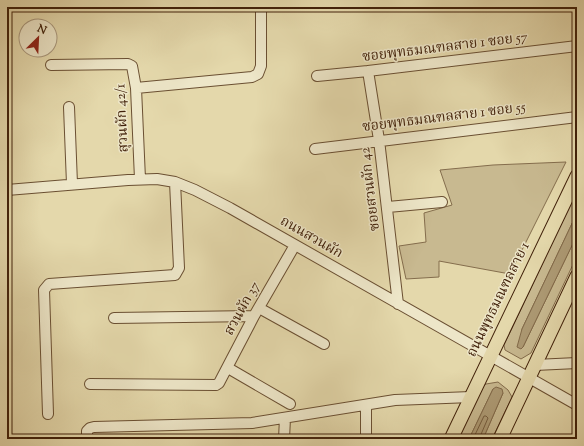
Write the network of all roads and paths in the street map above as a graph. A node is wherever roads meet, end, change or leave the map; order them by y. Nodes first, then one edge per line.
1 (261, 7) edge
2 (577, 46) edge
3 (51, 65) dead end
4 (368, 71) junction
5 (317, 76) dead end
6 (136, 88) junction
7 (69, 108) dead end
8 (577, 116) edge
9 (379, 140) junction
10 (315, 149) dead end
11 (577, 176) edge
12 (140, 179) junction
13 (175, 182) junction
14 (72, 184) junction
15 (7, 190) edge
16 (442, 202) dead end
17 (388, 207) junction
18 (295, 245) junction
19 (577, 276) edge
20 (398, 304) junction
21 (256, 312) junction
22 (114, 318) dead end
23 (324, 344) dead end
24 (494, 357) junction
25 (577, 363) edge
26 (535, 365) junction
27 (228, 368) junction
28 (524, 376) junction
29 (90, 384) dead end
30 (471, 397) junction
31 (290, 404) dead end
32 (577, 405) edge
33 (366, 406) junction
34 (48, 414) dead end
35 (285, 418) junction
36 (87, 439) edge
37 (284, 439) edge
38 (366, 439) edge
39 (451, 439) edge
40 (500, 439) edge

1 - 6 street
2 - 4 street, ซอยพุทธมณฑลสาย 1 ซอย 57
3 - 6 street, สุวนผัก 42/1
4 - 5 street, ซอยพุทธมณฑลสาย 1 ซอย 57
4 - 9 street, ซอยสวนผัก 42
6 - 12 street, สุวนผัก 42/1
7 - 14 street
8 - 9 street, ซอยพุทธมณฑลสาย 1 ซอย 55
9 - 10 street, ซอยพุทธมณฑลสาย 1 ซอย 55
9 - 17 street, ซอยสวนผัก 42
11 - 24 main road, ถนนพุทธมณฑลสาย 1
12 - 13 street, ถนนสวนผัก
12 - 14 street, ถนนสวนผัก
13 - 18 street, ถนนสวนผัก
13 - 34 street
14 - 15 street, ถนนสวนผัก
16 - 17 street
17 - 20 street, ซอยสวนผัก 42
18 - 20 street, ถนนสวนผัก
18 - 21 street, สวนผัก 37
19 - 26 main road
20 - 24 street, ถนนสวนผัก
21 - 22 street
21 - 23 street
21 - 27 street, สวนผัก 37
24 - 28 street, ถนนสวนผัก
24 - 30 main road, ถนนพุทธมณฑลสาย 1
25 - 26 street
26 - 28 main road
27 - 29 street, สวนผัก 37
27 - 31 street
28 - 32 street, ถนนสวนผัก
28 - 40 main road
30 - 33 street
30 - 39 main road, ถนนพุทธมณฑลสาย 1
33 - 35 street
33 - 38 street
35 - 36 street
35 - 37 street

